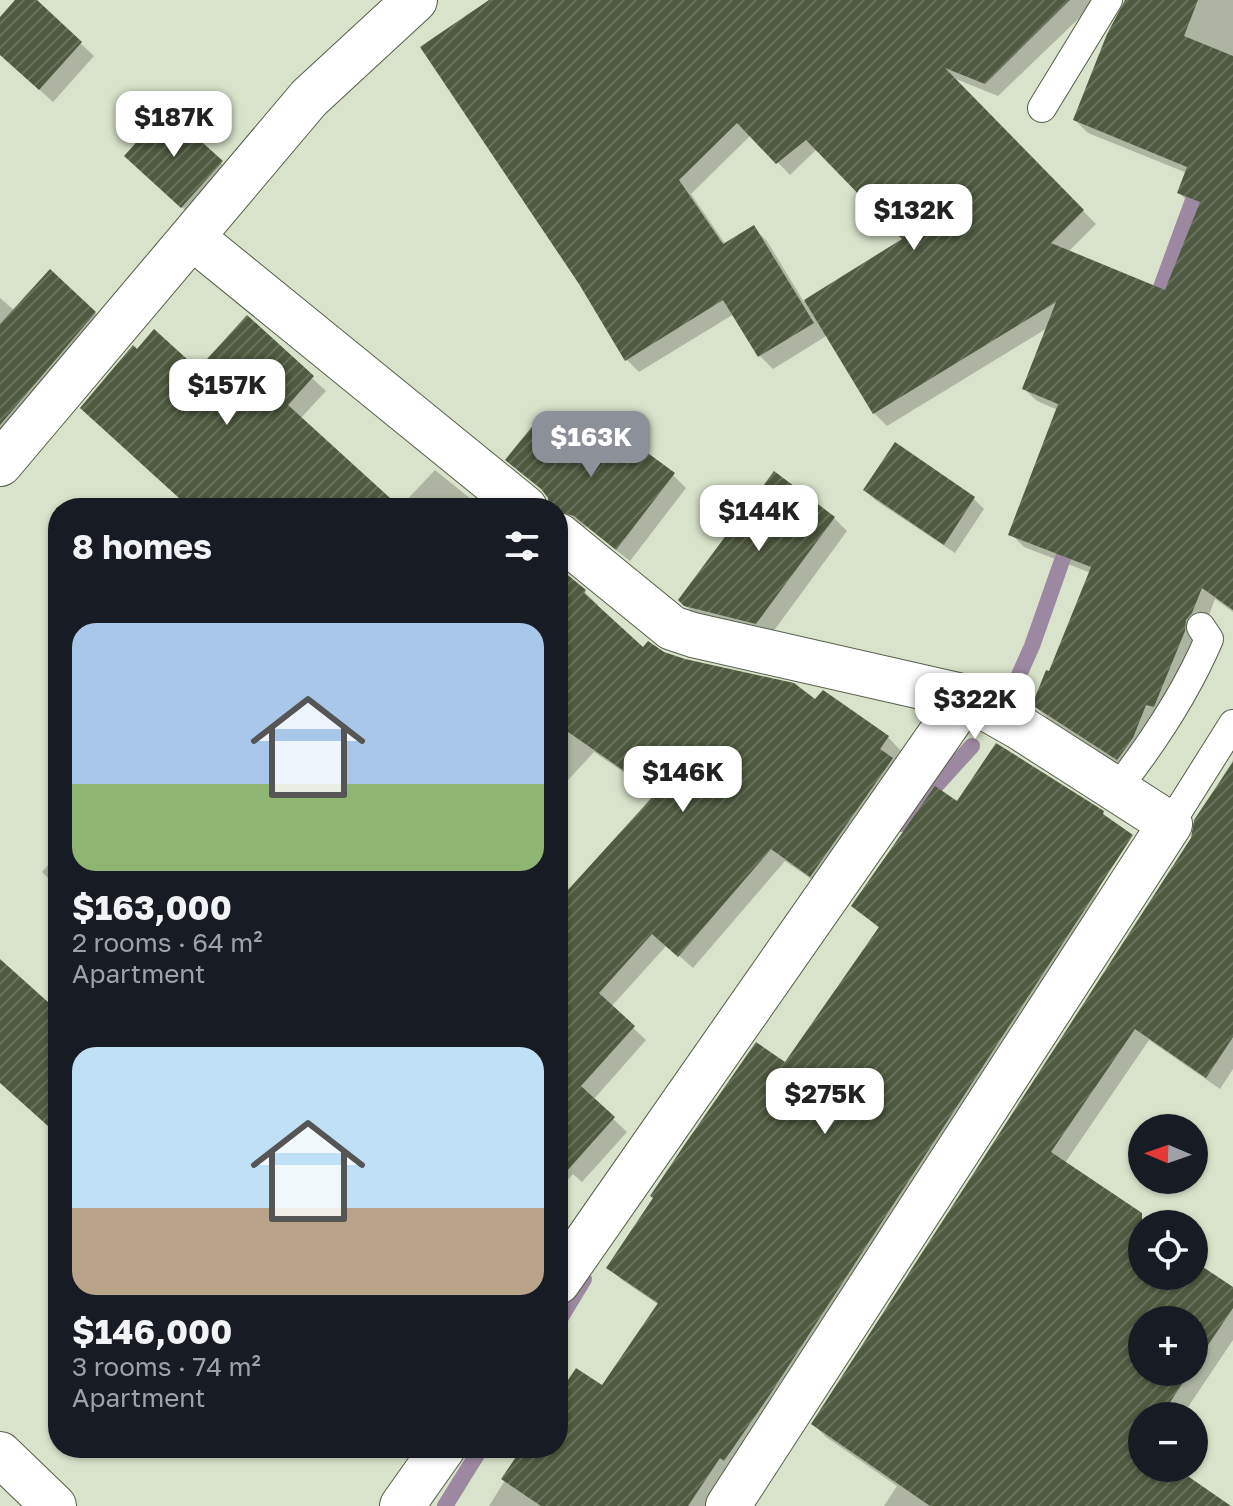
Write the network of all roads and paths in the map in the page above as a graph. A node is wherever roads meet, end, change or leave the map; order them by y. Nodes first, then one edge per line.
1 (415, 0) edge
2 (1108, 0) edge
3 (1042, 108) dead end
4 (193, 238) junction
5 (0, 464) edge
6 (513, 498) edge
7 (568, 543) edge
8 (1201, 627) dead end
9 (966, 697) junction
10 (1233, 724) edge
11 (1116, 790) junction
12 (1170, 824) junction
13 (568, 1268) edge
14 (0, 1454) edge
15 (436, 1458) edge
16 (54, 1506) edge
17 (402, 1506) edge
18 (728, 1506) edge

1 - 4 street
2 - 3 lane
4 - 5 street
4 - 6 street
7 - 9 street
8 - 11 lane
9 - 11 street
9 - 13 street
10 - 12 lane
11 - 12 street
12 - 18 street
14 - 16 street
15 - 17 street

